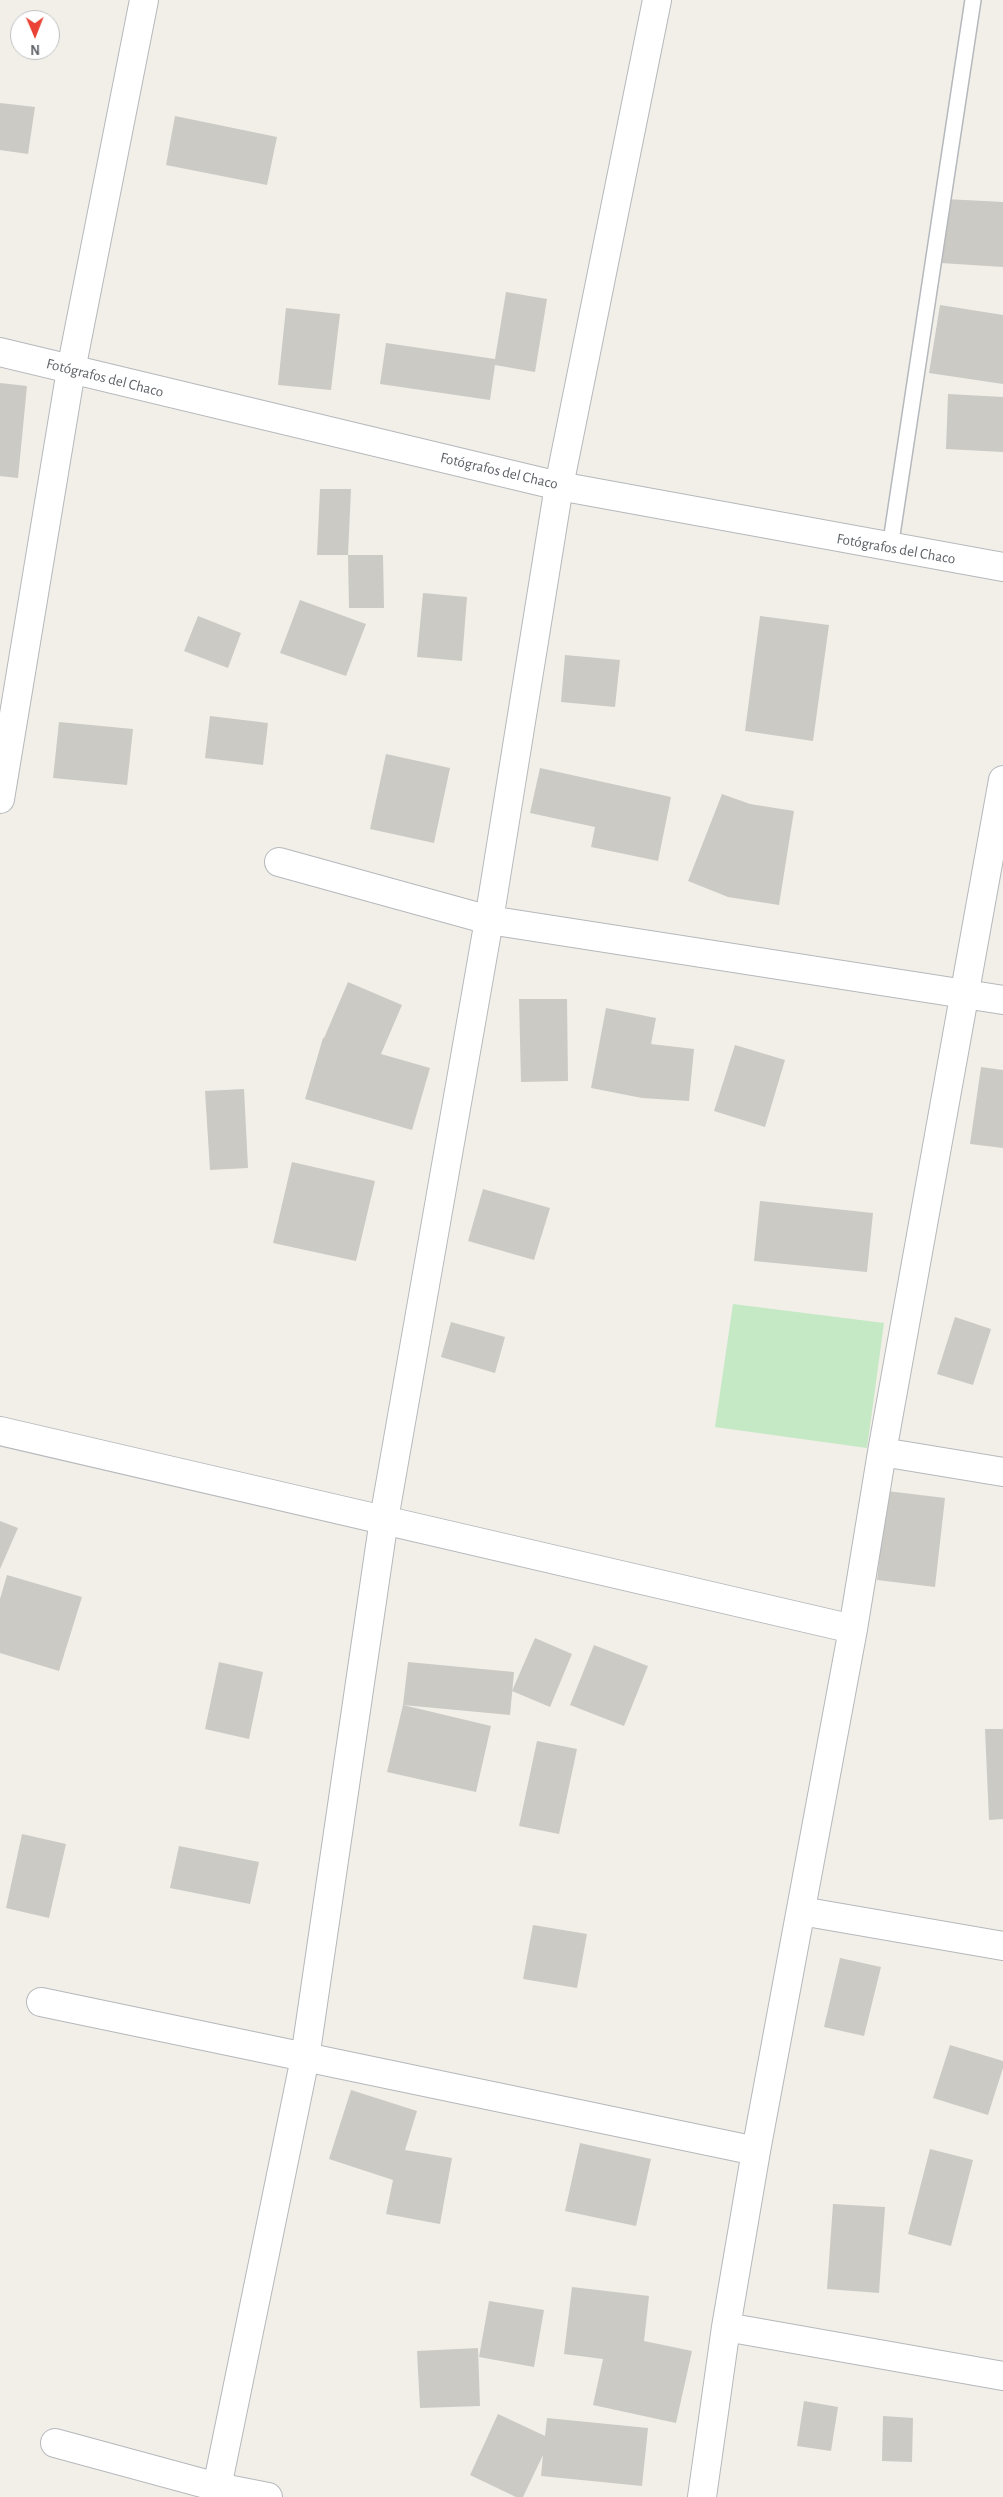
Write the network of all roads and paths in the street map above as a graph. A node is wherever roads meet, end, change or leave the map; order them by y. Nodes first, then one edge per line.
1 (144, 0) edge
2 (657, 0) edge
3 (972, 0) edge
4 (0, 352) edge
5 (71, 370) junction
6 (558, 486) junction
7 (890, 548) junction
8 (1003, 568) edge
9 (1003, 780) edge
10 (0, 798) edge
11 (279, 862) dead end
12 (489, 920) junction
13 (966, 995) junction
14 (1003, 1000) edge
15 (0, 1431) edge
16 (882, 1452) junction
17 (1003, 1472) edge
18 (384, 1519) junction
19 (853, 1629) junction
20 (801, 1911) junction
21 (1003, 1946) edge
22 (41, 2002) dead end
23 (305, 2058) junction
24 (756, 2151) junction
25 (726, 2327) junction
26 (1003, 2376) edge
27 (54, 2443) dead end
28 (216, 2492) edge
29 (268, 2497) edge
30 (702, 2497) edge

1 - 5 street
2 - 6 street
3 - 7 lane
4 - 5 street, Fotógrafos del Chaco
5 - 6 street, Fotógrafos del Chaco
5 - 10 street
6 - 7 street, Fotógrafos del Chaco
6 - 12 street
7 - 8 street, Fotógrafos del Chaco
9 - 13 street
11 - 12 street
12 - 13 street
12 - 18 street
13 - 14 street
13 - 16 street
15 - 18 street
16 - 17 street
16 - 19 street
18 - 19 street
18 - 23 street
19 - 20 street
20 - 21 street
20 - 24 street
22 - 23 street
23 - 24 street
23 - 28 street
24 - 25 street
25 - 26 street
25 - 30 street
27 - 28 street
28 - 29 street

